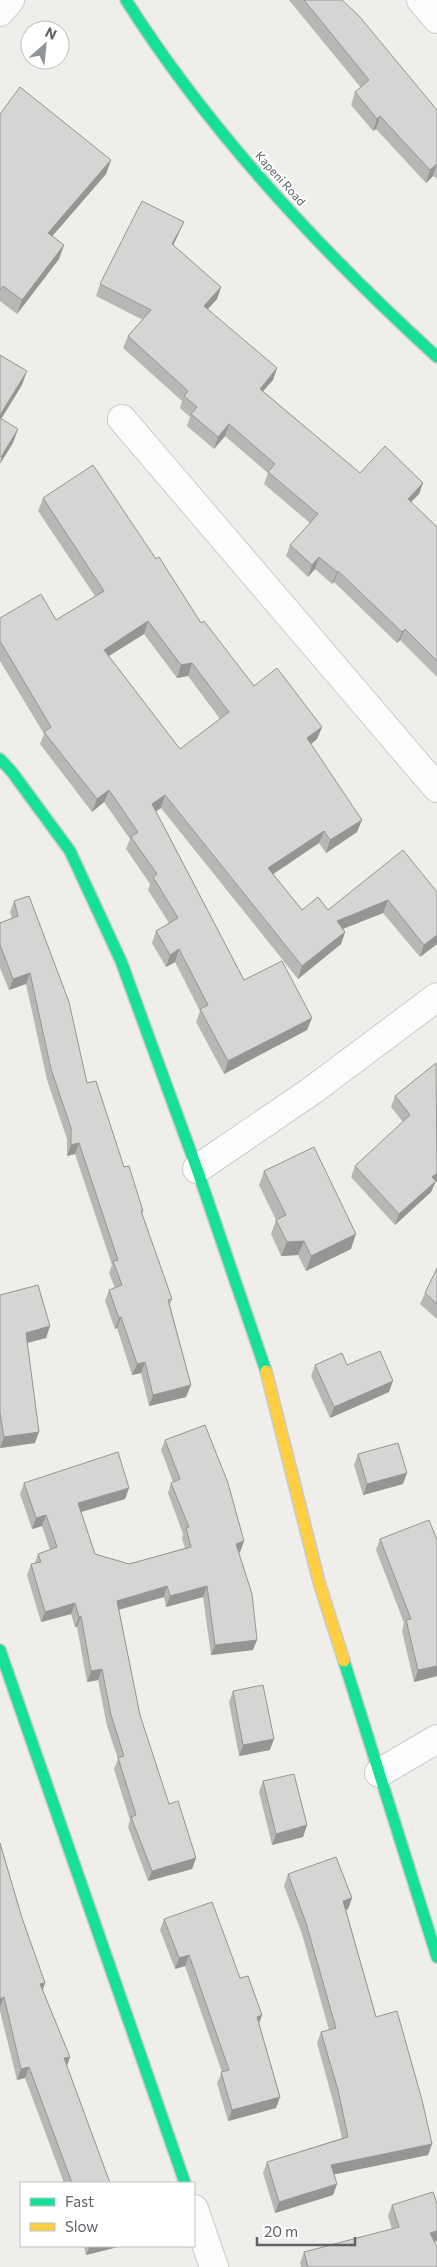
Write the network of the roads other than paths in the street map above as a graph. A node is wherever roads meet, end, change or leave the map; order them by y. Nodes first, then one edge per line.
1 (10, 0) edge
2 (126, 0) edge
3 (421, 0) edge
4 (0, 12) edge
5 (437, 19) edge
6 (437, 357) edge
7 (122, 420) dead end
8 (0, 759) edge
9 (437, 788) edge
10 (437, 996) edge
11 (197, 1169) junction
12 (0, 1650) edge
13 (437, 1739) edge
14 (379, 1774) junction
15 (437, 1957) edge
16 (185, 2182) edge
17 (195, 2212) edge
18 (214, 2267) edge

1 - 4 street
2 - 6 street, Kapeni Road
3 - 5 street
7 - 9 street
8 - 11 street
10 - 11 street
11 - 14 street
12 - 16 street
13 - 14 street
14 - 15 street
17 - 18 street

